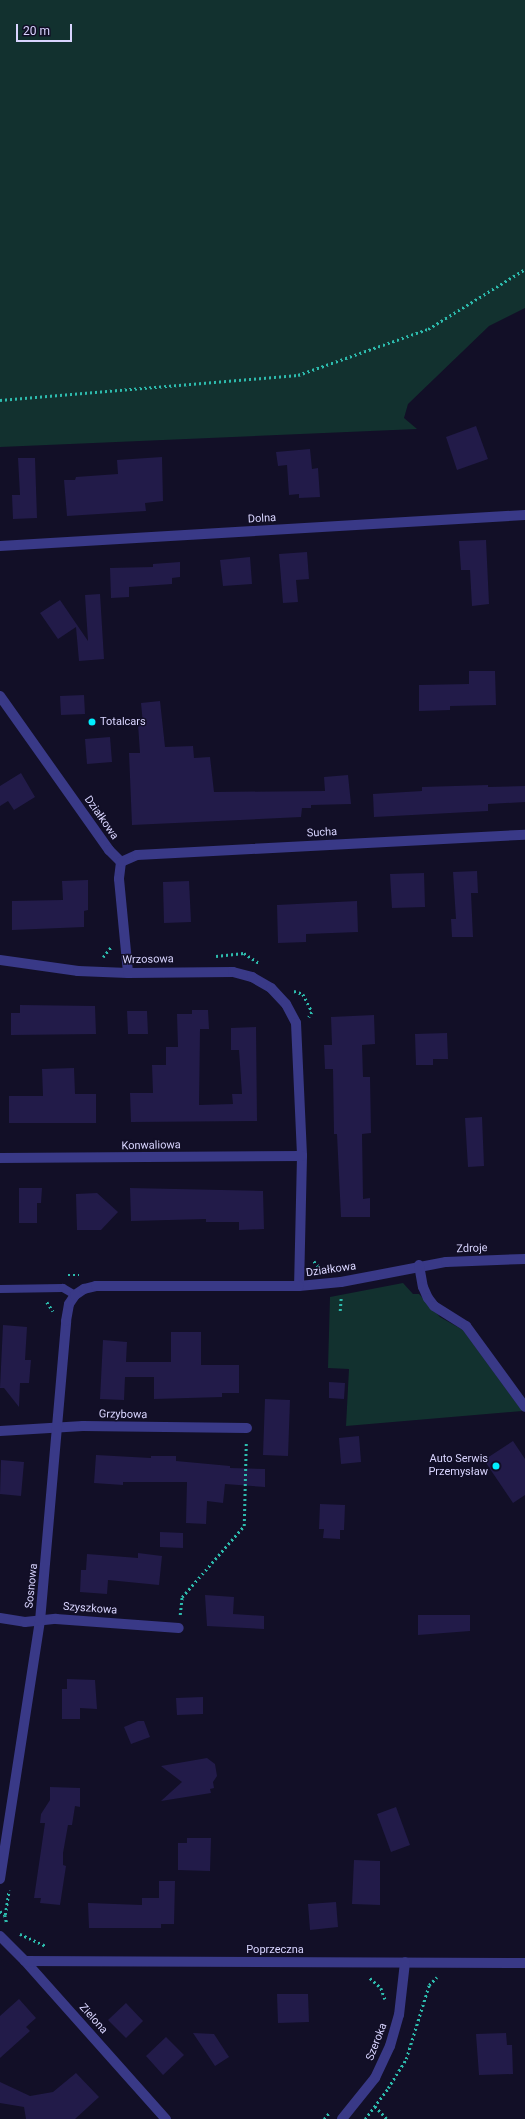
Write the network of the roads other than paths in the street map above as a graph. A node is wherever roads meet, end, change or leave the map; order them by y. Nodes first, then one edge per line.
1 (525, 515) edge
2 (0, 546) edge
3 (0, 696) edge
4 (525, 835) edge
5 (121, 862) junction
6 (0, 960) edge
7 (128, 973) junction
8 (286, 1004) joint
9 (302, 1156) junction
10 (0, 1158) edge
11 (525, 1259) edge
12 (419, 1266) junction
13 (299, 1286) junction
14 (0, 1289) edge
15 (75, 1295) junction
16 (525, 1407) edge
17 (58, 1428) junction
18 (247, 1428) road end
19 (0, 1431) edge
20 (0, 1618) edge
21 (40, 1621) junction
22 (180, 1628) road end
23 (0, 1879) edge
24 (0, 1936) edge
25 (25, 1961) junction
26 (405, 1962) junction
27 (525, 1963) edge
28 (166, 2119) edge
29 (342, 2119) edge

1 - 2 street, Dolna
3 - 5 street, Działkowa
4 - 5 street, Sucha
5 - 7 street
6 - 7 street, Wrzosowa
7 - 8 street, Wrzosowa
8 - 9 street, Działkowa
9 - 10 street, Konwaliowa
9 - 13 street, Działkowa
11 - 12 street, Zdroje
12 - 13 street, Działkowa
12 - 16 street
13 - 15 street
14 - 15 lane
15 - 17 street, Sosnowa
17 - 18 street, Grzybowa
17 - 19 street, Grzybowa
17 - 21 street, Sosnowa
20 - 21 street, Szyszkowa
21 - 22 street, Szyszkowa
21 - 23 street, Sosnowa
24 - 25 street, Zielona
25 - 26 street, Poprzeczna
25 - 28 street, Zielona
26 - 27 street, Poprzeczna
26 - 29 street, Szeroka

